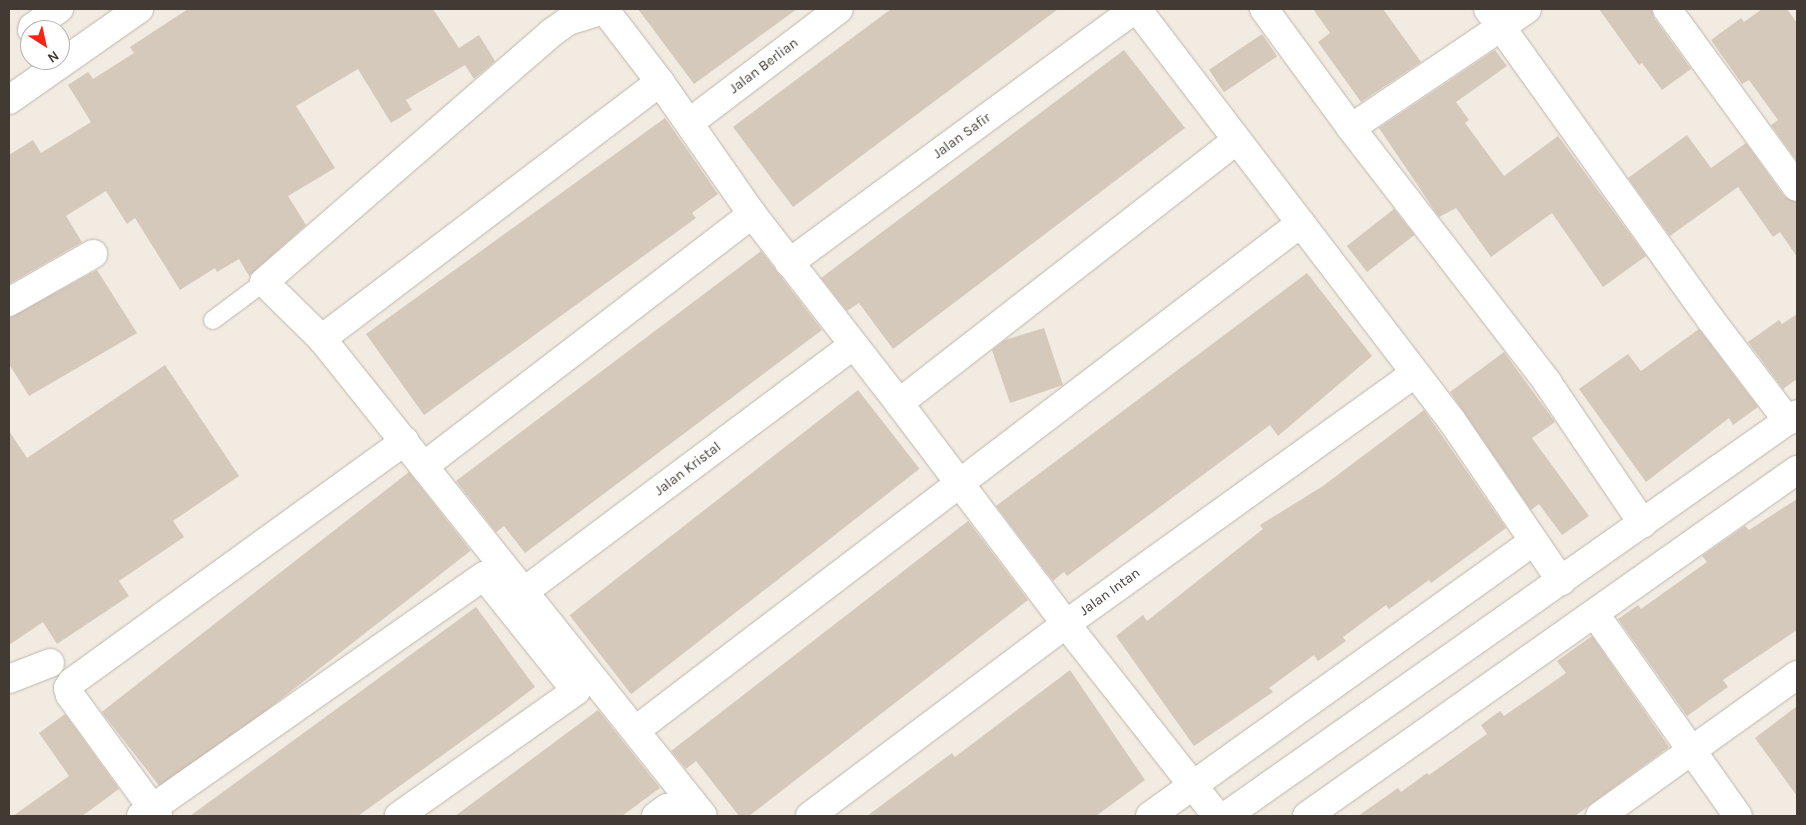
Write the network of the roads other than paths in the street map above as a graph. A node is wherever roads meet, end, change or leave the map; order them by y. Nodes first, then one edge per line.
1 (59, 9) edge
2 (139, 9) edge
3 (606, 9) edge
4 (839, 9) edge
5 (1136, 9) edge
6 (1264, 9) edge
7 (1527, 9) edge
8 (1667, 9) edge
9 (1494, 18) edge
10 (43, 20) edge
11 (70, 51) edge
12 (42, 70) edge
13 (660, 82) junction
14 (9, 100) edge
15 (689, 123) junction
16 (1351, 128) junction
17 (1237, 140) junction
18 (1797, 187) edge
19 (752, 214) junction
20 (1301, 222) junction
21 (93, 254) dead end
22 (790, 263) junction
23 (264, 282) junction
24 (9, 302) edge
25 (213, 320) dead end
26 (322, 339) junction
27 (853, 345) junction
28 (1415, 373) junction
29 (900, 403) junction
30 (1792, 417) edge
31 (405, 441) junction
32 (424, 466) junction
33 (1797, 470) edge
34 (960, 483) junction
35 (1643, 524) junction
36 (1534, 541) junction
37 (1562, 581) junction
38 (522, 593) junction
39 (1595, 614) junction
40 (1066, 624) junction
41 (50, 663) dead end
42 (1797, 675) edge
43 (9, 679) edge
44 (636, 730) junction
45 (1692, 750) junction
46 (1193, 786) junction
47 (151, 814) edge
48 (399, 816) edge
49 (656, 816) edge
50 (674, 816) edge
51 (703, 816) edge
52 (810, 816) edge
53 (1150, 816) edge
54 (1217, 816) edge
55 (1226, 816) edge
56 (1307, 816) edge
57 (1600, 816) edge
58 (1738, 816) edge

1 - 10 street
2 - 11 street
3 - 13 street
3 - 23 street
4 - 15 street, Jalan Berlian
5 - 17 street
5 - 22 street, Jalan Safir
6 - 16 street
7 - 9 street
8 - 18 street
9 - 16 street
9 - 30 street
12 - 14 street
13 - 15 street
13 - 26 street
15 - 19 street
16 - 35 street
17 - 20 street
17 - 29 street
19 - 22 street
19 - 32 street
20 - 28 street
20 - 34 street
21 - 24 street
22 - 27 street
23 - 25 lane
23 - 26 street
26 - 31 street
27 - 29 street
27 - 38 street, Jalan Kristal
28 - 36 street
28 - 40 street, Jalan Intan
29 - 34 street
30 - 35 street
31 - 32 street
31 - 47 street
32 - 38 street
33 - 39 street
34 - 40 street
34 - 44 street
35 - 37 street
36 - 37 street
36 - 46 street
37 - 55 street
38 - 44 street
39 - 45 street
39 - 56 street
40 - 46 street
40 - 52 street, Jalan Intan
41 - 43 street
42 - 45 street
44 - 51 street
45 - 57 street
45 - 58 street
46 - 53 street
46 - 54 street
47 - 48 street
49 - 50 street

